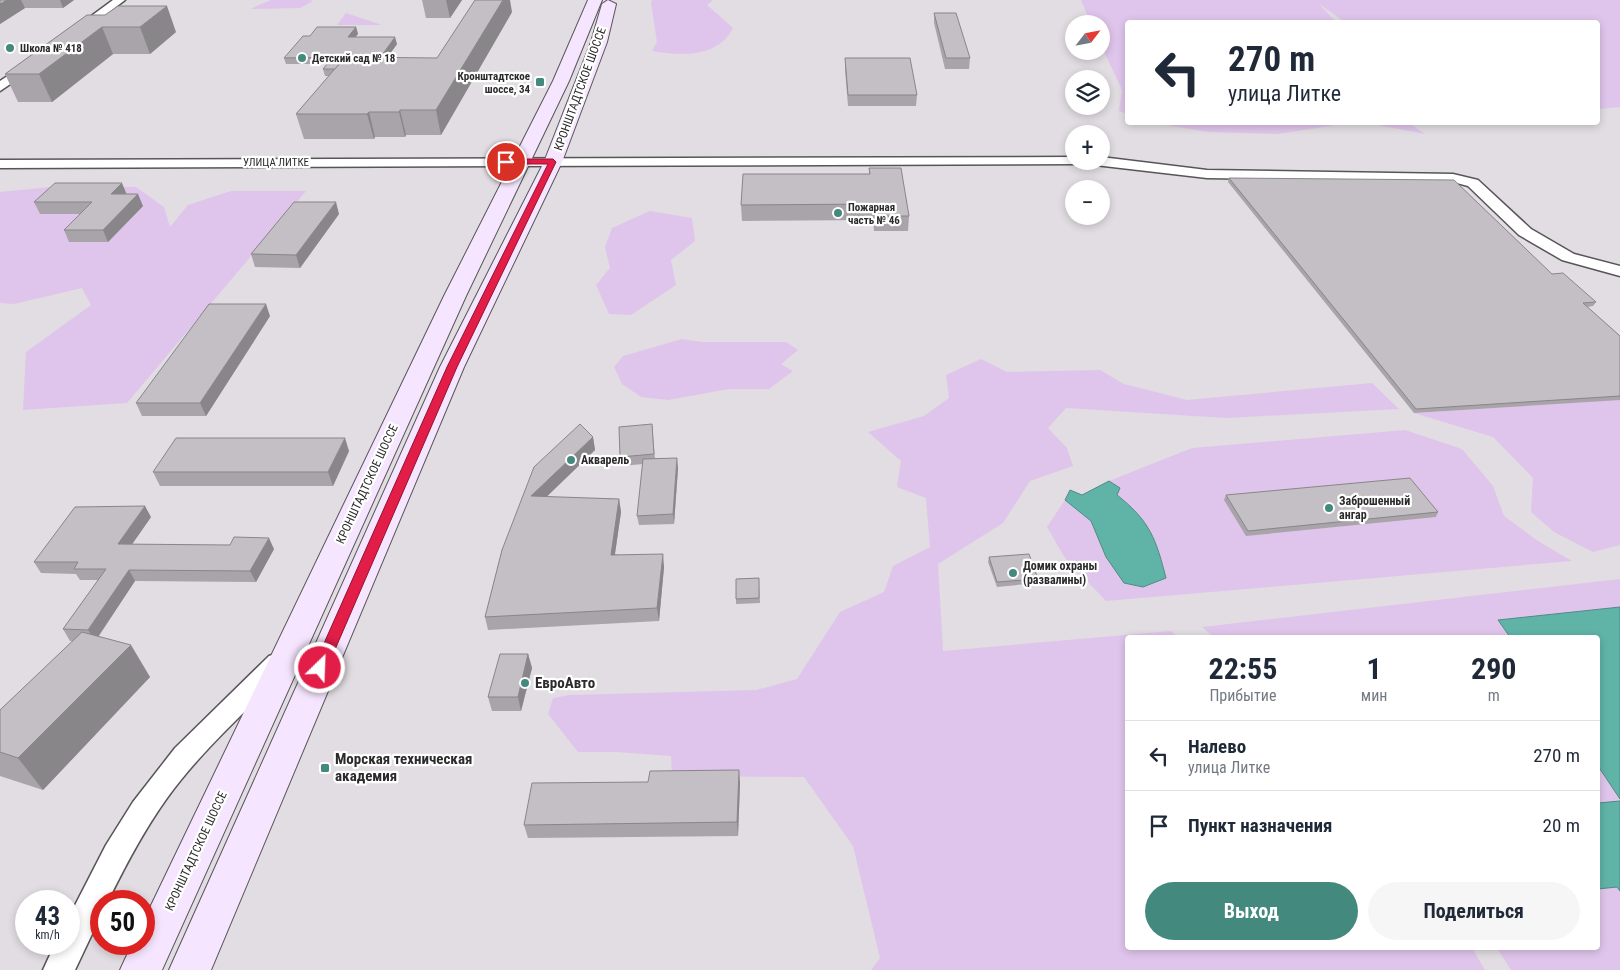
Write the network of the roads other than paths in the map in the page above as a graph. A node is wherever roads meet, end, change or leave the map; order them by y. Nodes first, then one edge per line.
1 (120, 0) edge
2 (595, 0) edge
3 (611, 0) edge
4 (65, 40) edge
5 (40, 58) edge
6 (0, 87) edge
7 (1065, 161) edge
8 (520, 162) junction
9 (553, 162) junction
10 (1110, 163) edge
11 (0, 164) edge
12 (1620, 271) edge
13 (288, 654) junction
14 (59, 970) edge
15 (141, 970) edge
16 (190, 970) edge

1 - 4 street
2 - 8 main road, КРОНШТАДТСКОЕ ШОССЕ
3 - 9 main road, КРОНШТАДТСКОЕ ШОССЕ
5 - 6 street
7 - 9 street, УЛИЦА ЛИТКЕ
8 - 9 street, УЛИЦА ЛИТКЕ
8 - 11 street, УЛИЦА ЛИТКЕ
8 - 13 main road, КРОНШТАДТСКОЕ ШОССЕ
9 - 16 main road, КРОНШТАДТСКОЕ ШОССЕ
10 - 12 street
13 - 14 street
13 - 15 main road, КРОНШТАДТСКОЕ ШОССЕ

